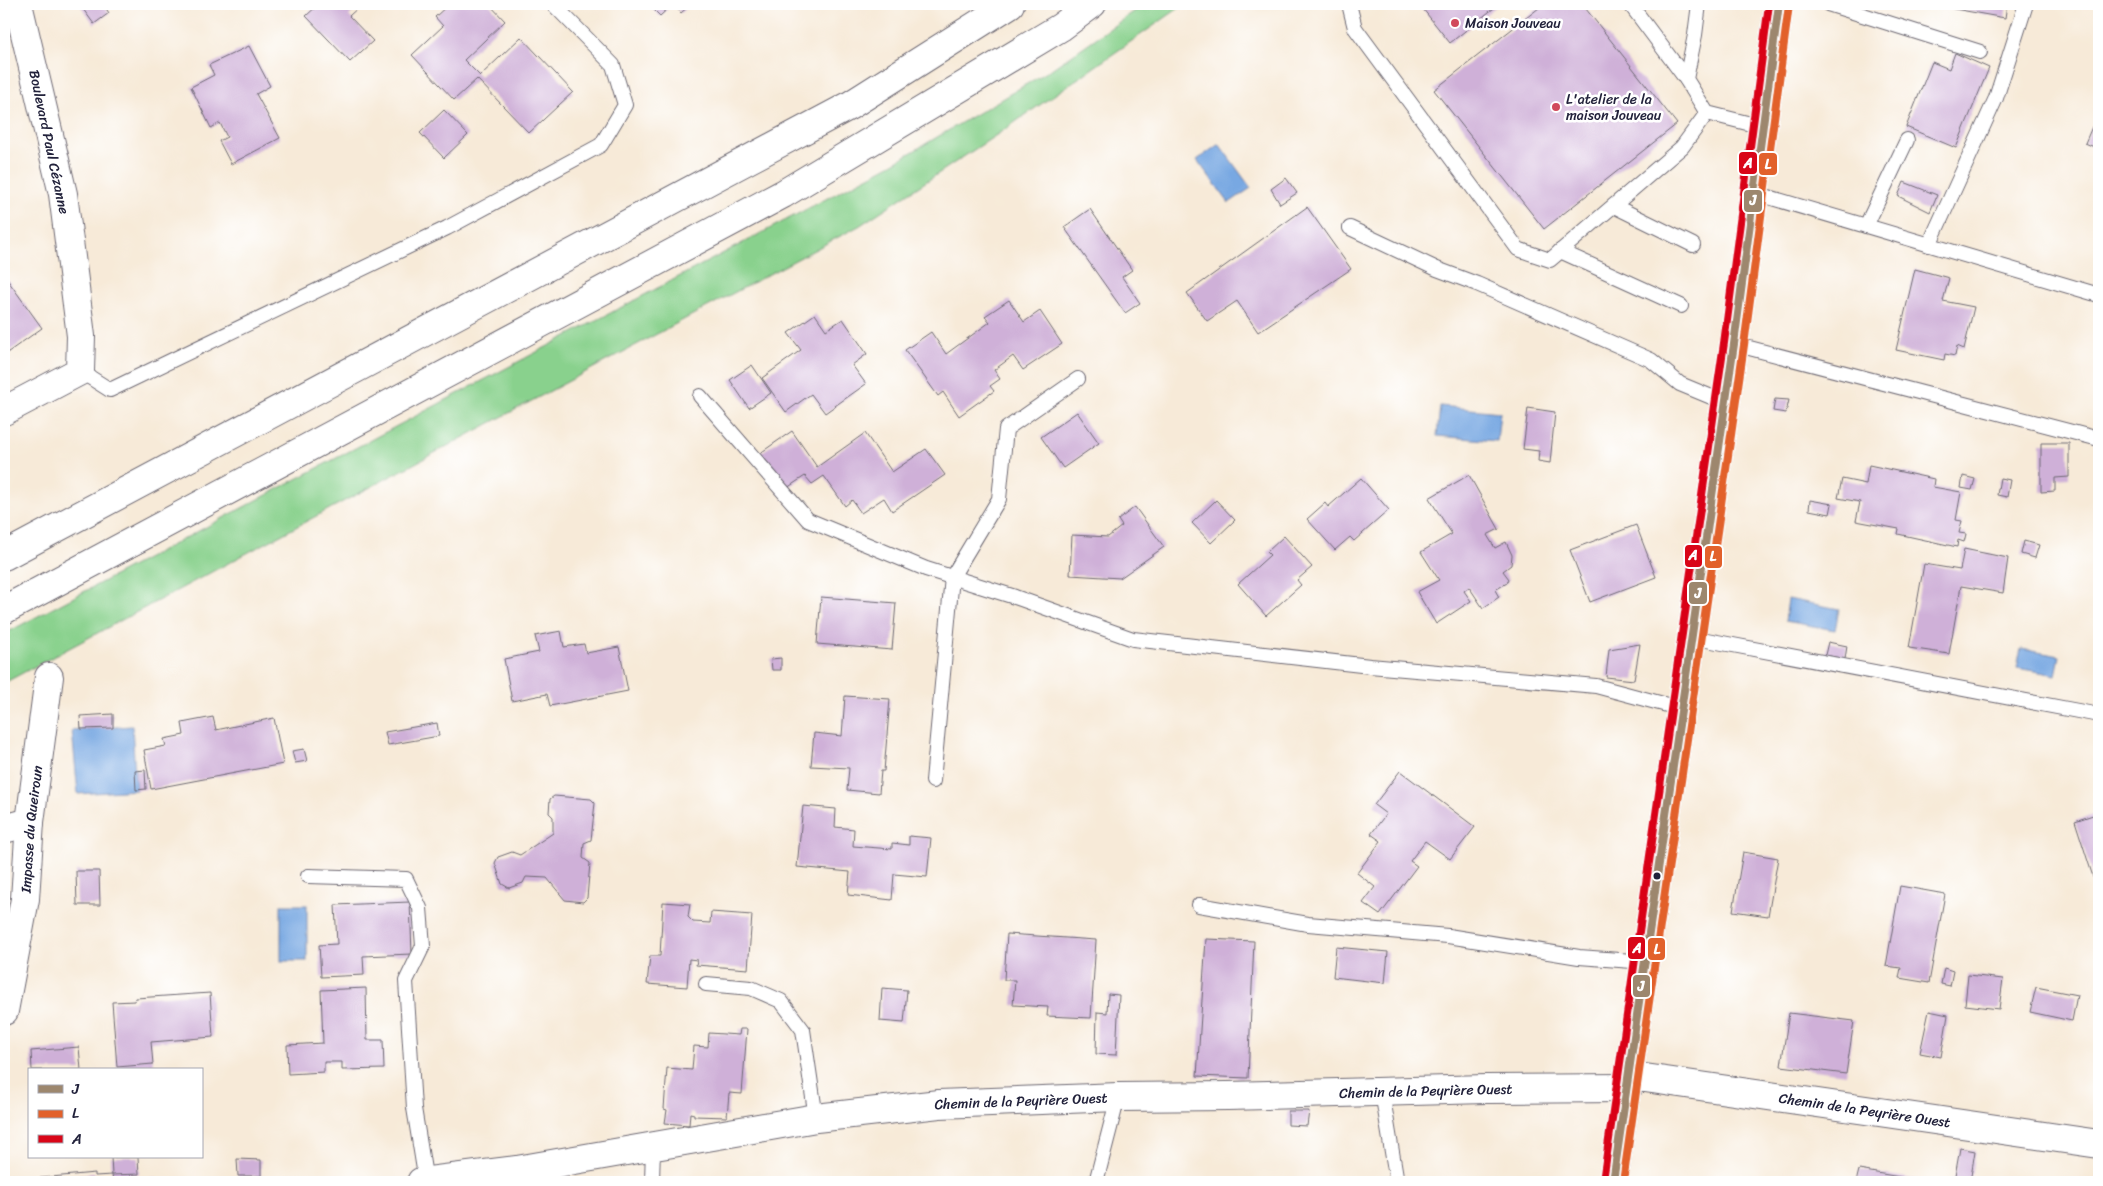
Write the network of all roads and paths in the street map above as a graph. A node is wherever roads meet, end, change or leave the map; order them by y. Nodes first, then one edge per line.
1 (18, 4) edge
2 (554, 4) edge
3 (1010, 4) edge
4 (1092, 4) edge
5 (1349, 4) edge
6 (1630, 4) edge
7 (1699, 4) edge
8 (1779, 4) edge
9 (1828, 4) edge
10 (2026, 4) edge
11 (1980, 52) dead end
12 (1686, 79) junction
13 (1708, 113) junction
14 (1763, 127) junction
15 (1907, 140) dead end
16 (1755, 193) junction
17 (1614, 206) junction
18 (1866, 226) junction
19 (1350, 228) dead end
20 (1693, 245) dead end
21 (1929, 245) junction
22 (1560, 252) junction
23 (2099, 295) edge
24 (1681, 306) dead end
25 (1734, 344) junction
26 (80, 371) junction
27 (1078, 379) dead end
28 (700, 396) dead end
29 (1726, 403) junction
30 (4, 411) edge
31 (2099, 439) edge
32 (4, 556) edge
33 (952, 577) junction
34 (4, 610) edge
35 (1691, 637) junction
36 (49, 677) dead end
37 (1682, 710) junction
38 (2099, 715) edge
39 (933, 781) dead end
40 (30, 822) junction
41 (4, 829) edge
42 (308, 876) dead end
43 (1199, 905) dead end
44 (1646, 962) junction
45 (706, 984) dead end
46 (4, 1012) edge
47 (1628, 1083) junction
48 (1382, 1092) junction
49 (1118, 1097) junction
50 (816, 1118) junction
51 (2099, 1144) edge
52 (653, 1146) junction
53 (423, 1182) edge
54 (652, 1182) edge
55 (1096, 1182) edge
56 (1398, 1182) edge
57 (1613, 1182) edge

1 - 26 main road, Boulevard Paul Cézanne
2 - 26 lane
3 - 32 main road
4 - 34 main road
5 - 22 lane
6 - 12 lane
7 - 12 lane
8 - 14 main road
9 - 11 lane
10 - 21 lane
12 - 13 lane
13 - 14 lane
13 - 17 lane
14 - 16 main road
15 - 18 lane
16 - 18 lane
16 - 25 main road
17 - 20 lane
17 - 22 lane
18 - 21 lane
19 - 29 lane
21 - 23 lane
22 - 24 lane
25 - 29 main road
25 - 31 lane
26 - 30 main road
27 - 33 lane
28 - 33 lane
29 - 35 main road
33 - 37 lane
33 - 39 lane
35 - 37 main road
35 - 38 lane
36 - 40 main road, Impasse du Queiroun
37 - 44 main road
40 - 41 main road
40 - 46 main road, Impasse du Queiroun
42 - 53 lane
43 - 44 lane
44 - 47 main road
45 - 50 lane
47 - 48 main road, Chemin de la Peyrière Ouest
47 - 51 main road, Chemin de la Peyrière Ouest
47 - 57 main road
48 - 49 main road, Chemin de la Peyrière Ouest
48 - 56 lane
49 - 50 main road, Chemin de la Peyrière Ouest
49 - 55 lane
50 - 52 main road, Chemin de la Peyrière Ouest
52 - 53 main road, Chemin de la Peyrière Ouest
52 - 54 lane

